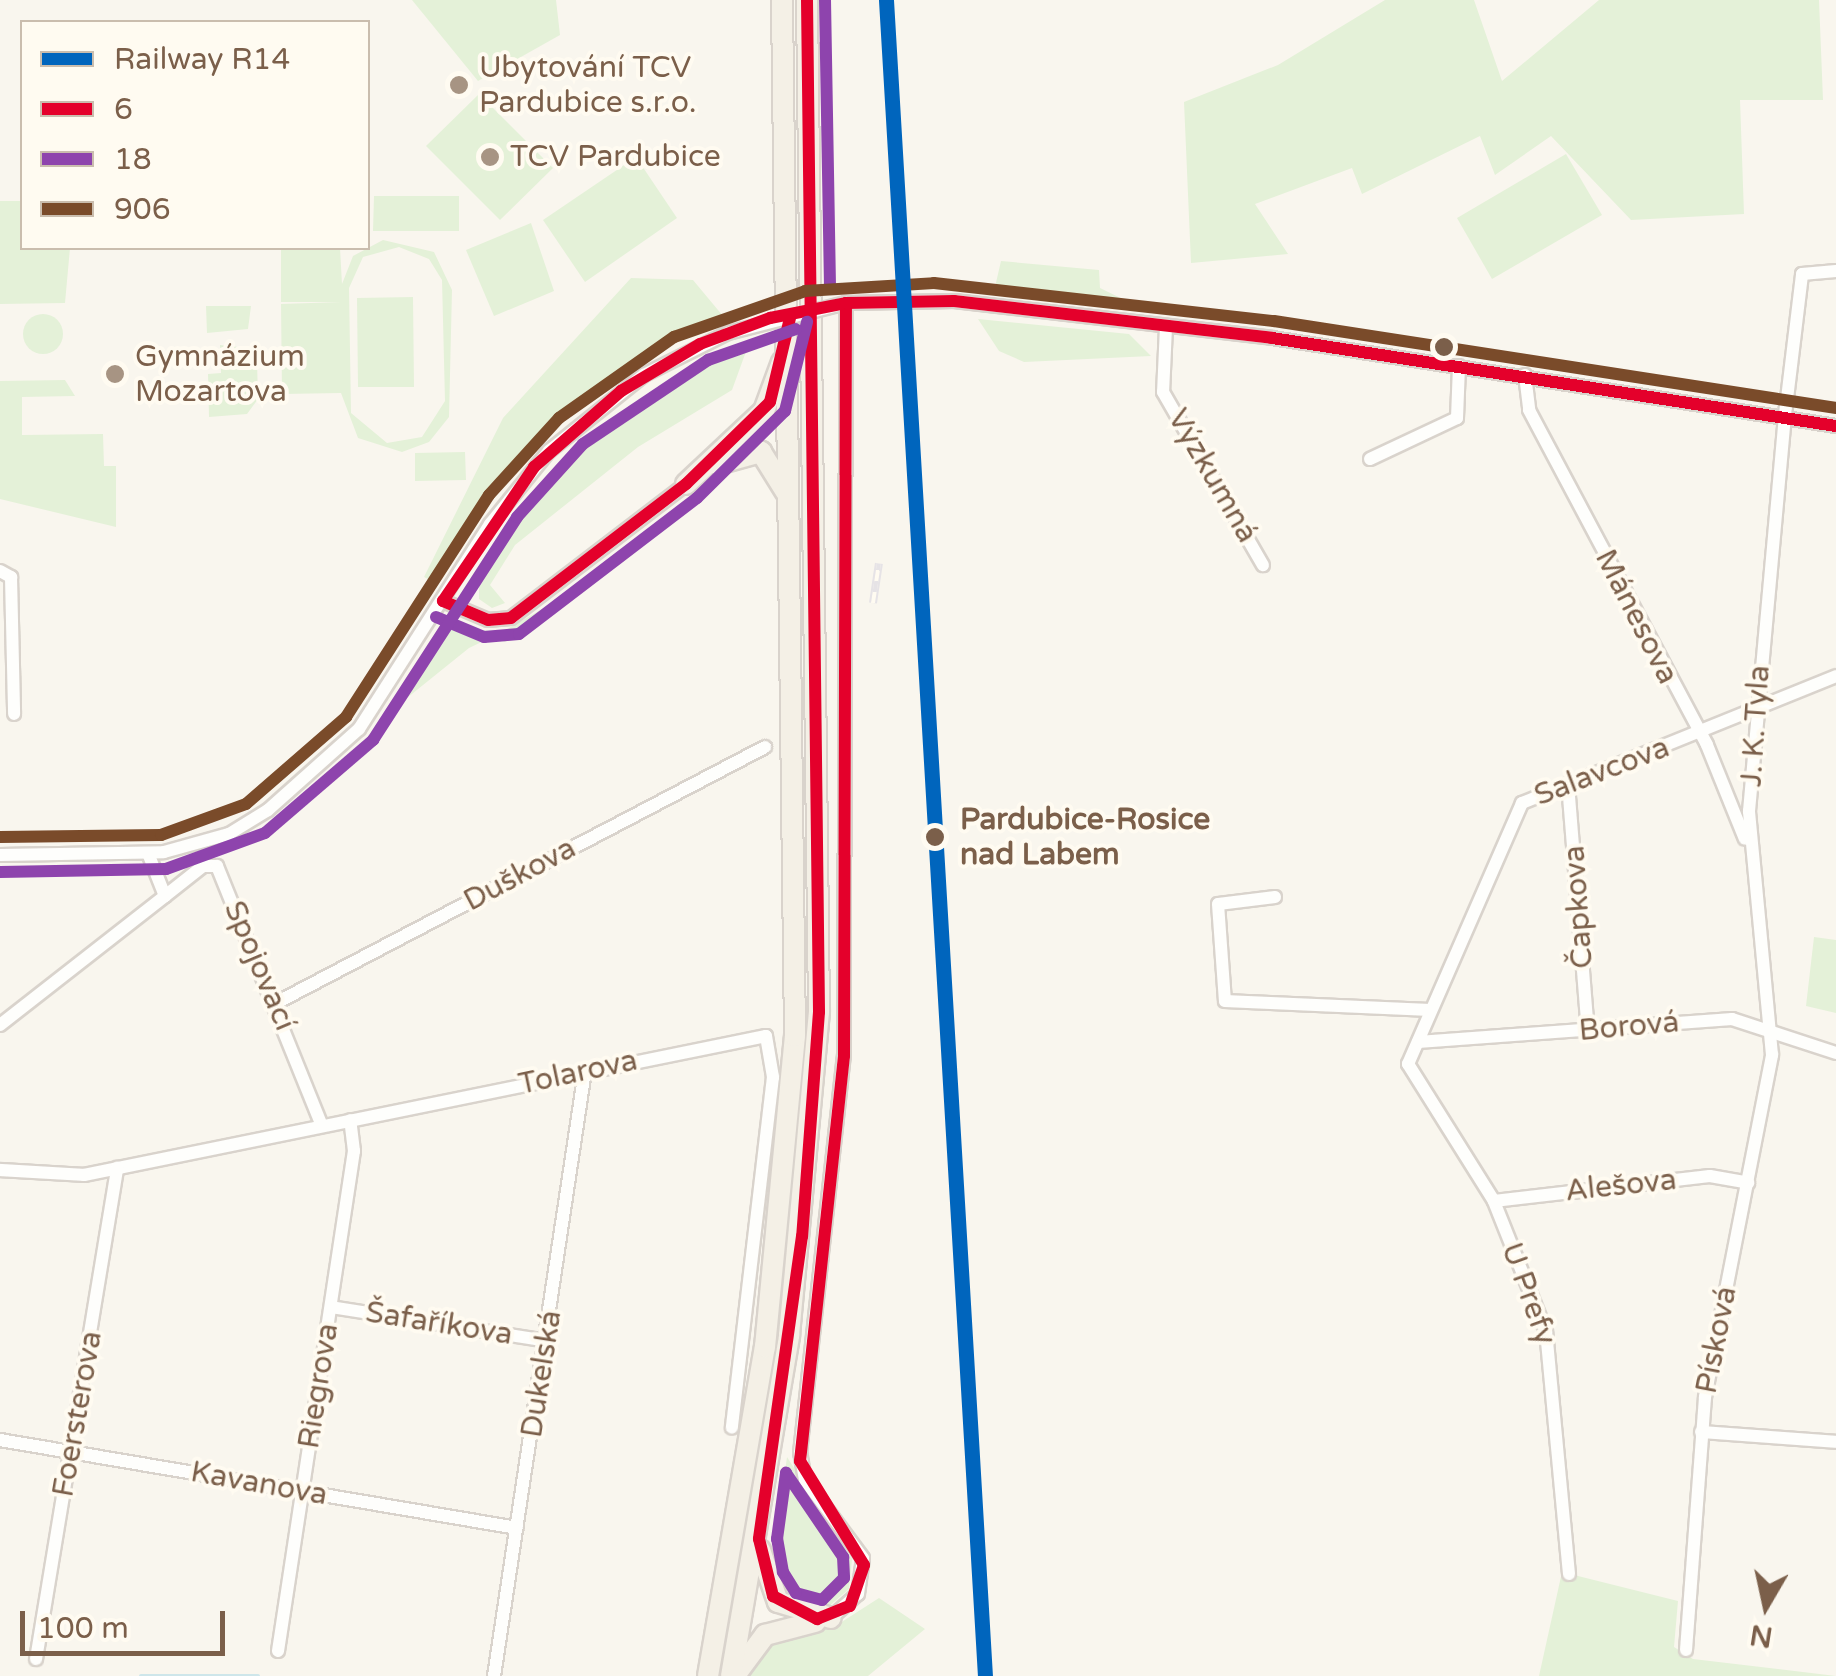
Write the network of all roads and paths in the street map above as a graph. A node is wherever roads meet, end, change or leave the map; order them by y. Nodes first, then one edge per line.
1 (782, 0) edge
2 (806, 0) edge
3 (1836, 271) edge
4 (846, 303) junction
5 (790, 321) junction
6 (1166, 327) junction
7 (1459, 366) junction
8 (1524, 375) junction
9 (1784, 418) junction
10 (1836, 426) edge
11 (1370, 459) dead end
12 (686, 484) junction
13 (794, 530) junction
14 (1263, 565) dead end
15 (0, 571) edge
16 (443, 601) junction
17 (1836, 676) edge
18 (14, 714) dead end
19 (1755, 715) junction
20 (1700, 734) junction
21 (765, 747) dead end
22 (1568, 784) junction
23 (148, 853) junction
24 (0, 855) edge
25 (1752, 860) junction
26 (165, 896) junction
27 (1275, 897) dead end
28 (276, 1003) junction
29 (1430, 1010) junction
30 (0, 1025) edge
31 (1588, 1031) junction
32 (1772, 1032) junction
33 (1418, 1042) junction
34 (1836, 1054) edge
35 (585, 1072) junction
36 (350, 1120) junction
37 (322, 1126) junction
38 (116, 1168) junction
39 (0, 1170) edge
40 (1748, 1183) junction
41 (1494, 1202) junction
42 (331, 1308) junction
43 (547, 1341) junction
44 (732, 1428) dead end
45 (1701, 1432) junction
46 (0, 1440) edge
47 (1836, 1442) edge
48 (72, 1452) junction
49 (302, 1491) junction
50 (517, 1528) junction
51 (758, 1538) junction
52 (1569, 1574) dead end
53 (831, 1618) junction
54 (278, 1650) dead end
55 (1686, 1650) dead end
56 (36, 1659) dead end
57 (494, 1676) edge
58 (708, 1676) edge
59 (734, 1676) edge

1 - 5 main road
2 - 51 main road
3 - 9 street, J. K. Tyla
4 - 6 street
4 - 16 street, bridge
4 - 53 street
5 - 12 main road
5 - 13 main road
6 - 7 street
6 - 14 street, Výzkumná
7 - 8 street
7 - 11 street
8 - 9 street
8 - 20 street, Mánesova
9 - 10 street
9 - 19 street, J. K. Tyla
12 - 13 main road
12 - 16 street
13 - 58 main road
15 - 18 street
16 - 23 street
17 - 19 street, Salavcova
19 - 20 street, Salavcova
19 - 25 street, J. K. Tyla
20 - 22 street, Salavcova
20 - 25 street, Mánesova
21 - 28 street, Duškova
22 - 29 street, Salavcova
22 - 31 street, Čapkova
23 - 24 street
23 - 26 street
25 - 32 street, J. K. Tyla
26 - 28 street, Spojovací
26 - 30 street
27 - 29 street
28 - 37 street, Spojovací
29 - 33 street, Salavcova
31 - 32 street, Borová
31 - 33 street, Borová
32 - 34 street, Borová
32 - 40 street, Písková
33 - 41 street, U Prefy
35 - 36 street, Tolarova
35 - 43 street, Dukelská
35 - 44 street, Tolarova
36 - 37 street, Tolarova
36 - 42 street, Riegrova
37 - 38 street, Tolarova
38 - 39 street, Tolarova
38 - 48 street, Foersterova
40 - 41 street, Alešova
40 - 45 street, Písková
41 - 52 street, U Prefy
42 - 43 street, Šafaříkova
42 - 49 street, Riegrova
43 - 50 street, Dukelská
45 - 47 street
45 - 55 street, Písková
46 - 48 street, Kavanova
48 - 49 street, Kavanova
48 - 56 street, Foersterova
49 - 50 street, Kavanova
49 - 54 street, Riegrova
50 - 57 street, Dukelská
51 - 53 main road
51 - 59 main road
53 - 59 main road

